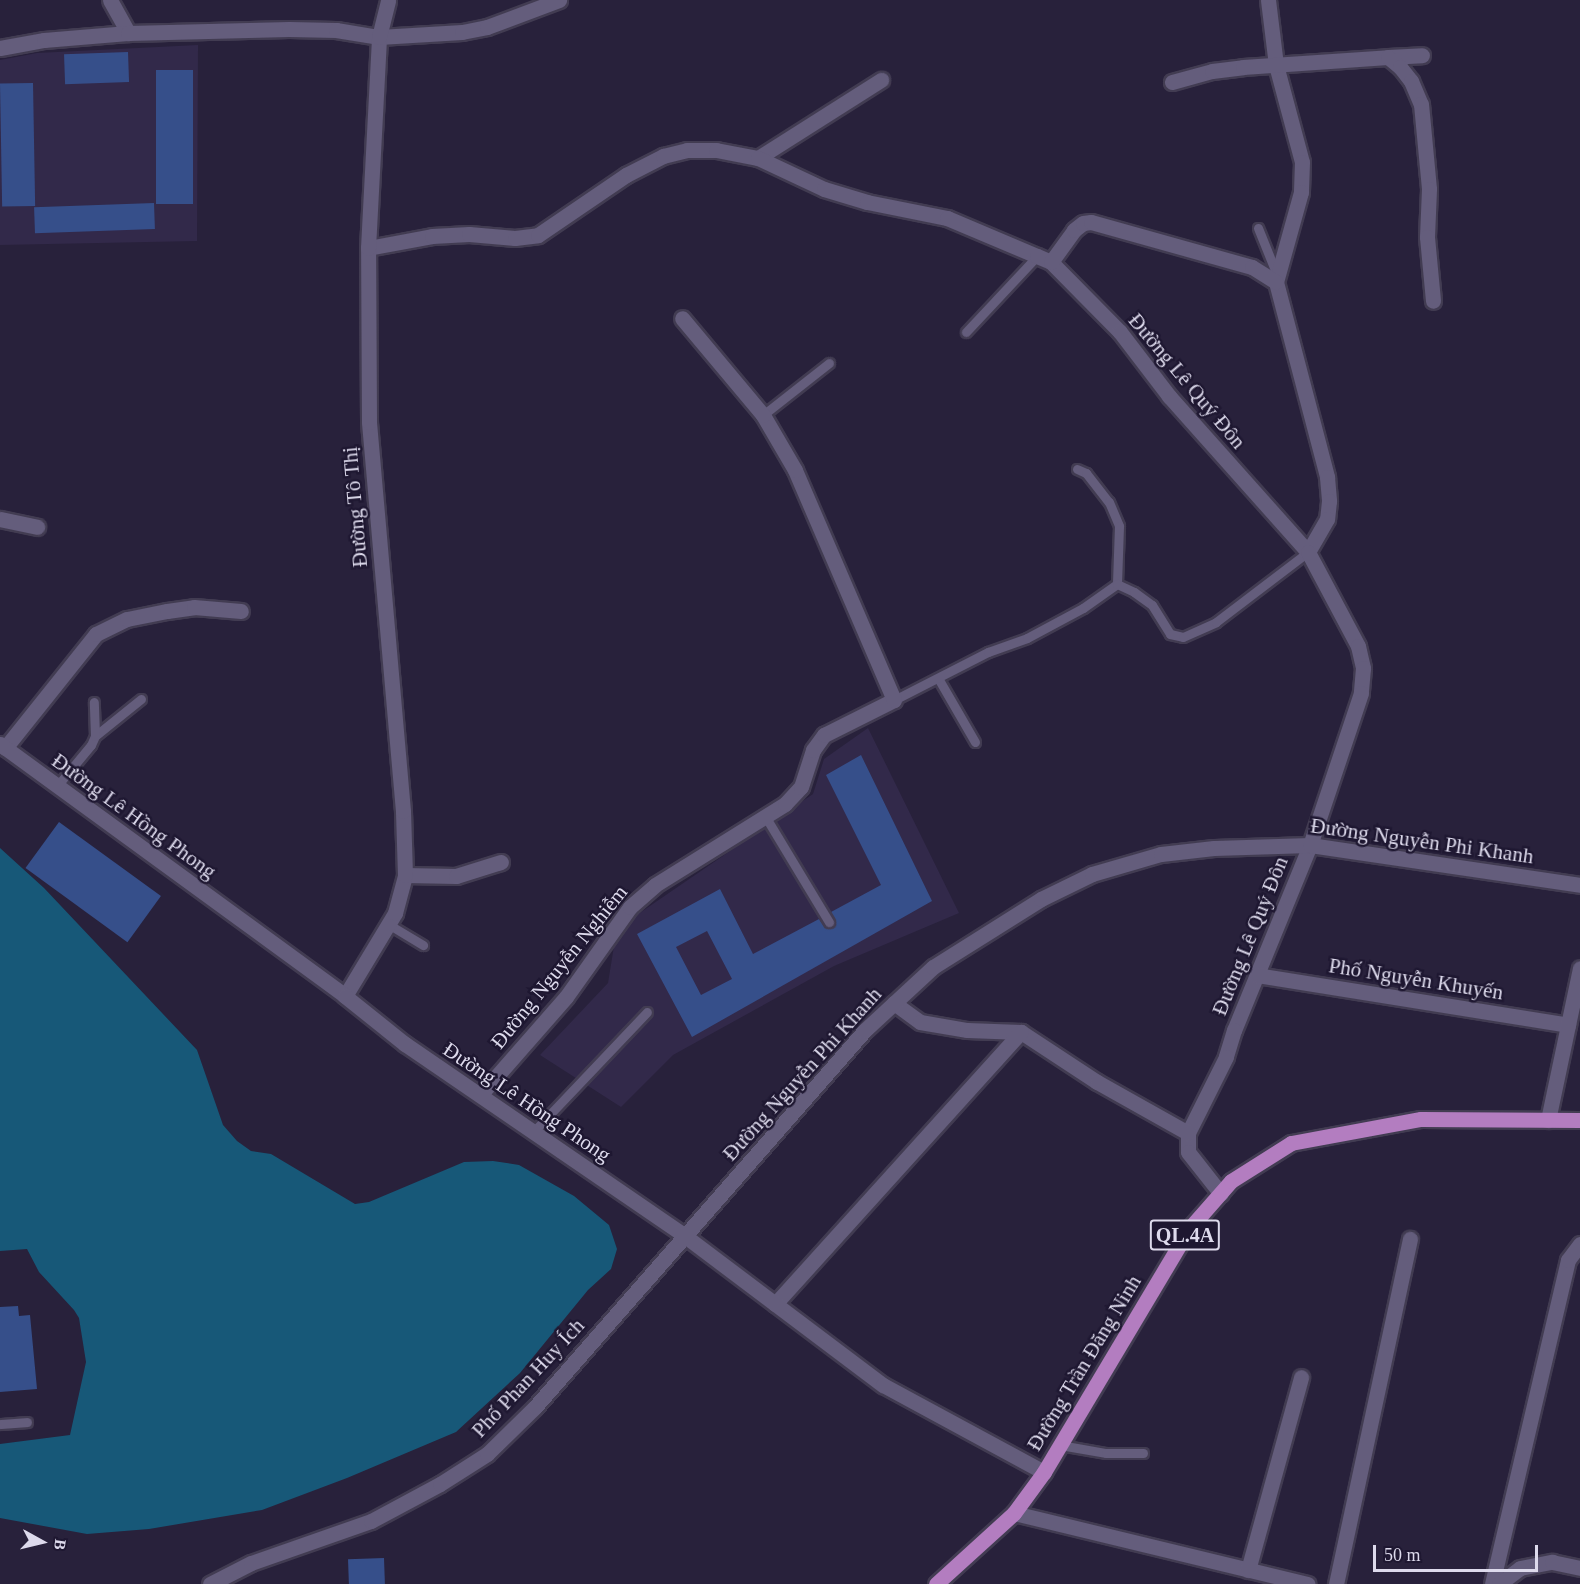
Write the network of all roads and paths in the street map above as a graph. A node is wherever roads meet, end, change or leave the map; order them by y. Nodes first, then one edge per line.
1 (110, 0) edge
2 (388, 0) edge
3 (1268, 0) edge
4 (551, 2) edge
5 (128, 33) junction
6 (379, 37) junction
7 (0, 48) edge
8 (1422, 55) dead end
9 (1388, 57) junction
10 (1276, 65) junction
11 (881, 80) dead end
12 (1172, 82) dead end
13 (758, 158) junction
14 (1258, 228) dead end
15 (368, 248) junction
16 (1044, 259) junction
17 (1276, 279) junction
18 (1433, 301) dead end
19 (682, 318) dead end
20 (966, 332) dead end
21 (829, 363) dead end
22 (763, 415) junction
23 (1077, 469) dead end
24 (0, 519) edge
25 (37, 527) dead end
26 (1308, 552) junction
27 (1117, 584) junction
28 (242, 611) dead end
29 (938, 678) junction
30 (141, 699) dead end
31 (894, 700) junction
32 (94, 702) dead end
33 (95, 736) junction
34 (975, 742) dead end
35 (3, 746) edge
36 (57, 786) junction
37 (765, 816) junction
38 (1310, 845) junction
39 (501, 862) dead end
40 (405, 875) junction
41 (1580, 885) edge
42 (829, 922) dead end
43 (388, 924) junction
44 (423, 945) dead end
45 (1580, 968) edge
46 (1257, 975) junction
47 (345, 996) junction
48 (894, 1003) junction
49 (647, 1011) dead end
50 (1568, 1025) junction
51 (1022, 1032) junction
52 (481, 1095) junction
53 (1548, 1120) junction
54 (1580, 1120) edge
55 (534, 1131) junction
56 (1188, 1133) junction
57 (1221, 1194) junction
58 (685, 1236) junction
59 (1410, 1239) dead end
60 (1580, 1244) edge
61 (775, 1304) junction
62 (1301, 1377) dead end
63 (27, 1422) dead end
64 (0, 1424) edge
65 (1060, 1445) junction
66 (1143, 1453) dead end
67 (1044, 1472) junction
68 (1014, 1513) junction
69 (1580, 1568) edge
70 (1248, 1570) junction
71 (1278, 1580) edge
72 (210, 1584) edge
73 (936, 1584) edge
74 (1308, 1584) edge
75 (1336, 1584) edge
76 (1492, 1584) edge
77 (1499, 1584) edge

1 - 5 street
2 - 6 street, Đường Tô Thị
3 - 10 street
4 - 6 street
5 - 6 street
5 - 7 street
6 - 15 street, Đường Tô Thị
8 - 9 street
9 - 10 street
9 - 18 street
10 - 12 street
10 - 17 street
11 - 13 street
13 - 15 street, Đường Lê Quý Đôn
13 - 16 street, Đường Lê Quý Đôn
14 - 17 lane
15 - 40 street, Đường Tô Thị
16 - 17 street
16 - 20 lane
16 - 26 street, Đường Lê Quý Đôn
17 - 26 street
19 - 22 street
21 - 22 lane
22 - 31 street
23 - 27 lane
24 - 25 street
26 - 27 lane
26 - 38 street, Đường Lê Quý Đôn
27 - 29 lane
28 - 35 street
29 - 31 lane
29 - 34 lane
30 - 33 lane
31 - 37 street, Đường Nguyễn Nghiễm
32 - 33 lane
33 - 36 lane
35 - 36 street, Đường Lê Hồng Phong
36 - 47 street, Đường Lê Hồng Phong
37 - 42 lane
37 - 52 street, Đường Nguyễn Nghiễm
38 - 41 street, Đường Nguyễn Phi Khanh
38 - 46 street, Đường Lê Quý Đôn
38 - 48 street, Đường Nguyễn Phi Khanh
39 - 40 street
40 - 43 street, Đường Tô Thị
43 - 44 lane
43 - 47 street, Đường Tô Thị
45 - 50 street
46 - 50 street, Phố Nguyễn Khuyến
46 - 56 street, Đường Lê Quý Đôn
47 - 52 street, Đường Lê Hồng Phong
48 - 51 street
48 - 58 street, Đường Nguyễn Phi Khanh
49 - 55 lane
50 - 53 street
51 - 56 street
51 - 61 street
52 - 55 street, Đường Lê Hồng Phong
53 - 54 main road, Đường Trần Đăng Ninh / QL.4A
53 - 57 main road, Đường Trần Đăng Ninh / QL.4A
55 - 58 street, Đường Lê Hồng Phong
56 - 57 street
57 - 65 main road, Đường Trần Đăng Ninh / QL.4A
58 - 61 street, Đường Lê Hồng Phong
58 - 72 street, Phố Phan Huy Ích
59 - 75 street
60 - 76 street
61 - 67 street, Đường Lê Hồng Phong
62 - 70 street
63 - 64 lane
65 - 66 lane
65 - 67 main road, Đường Trần Đăng Ninh / QL.4A
67 - 68 main road, Đường Trần Đăng Ninh / QL.4A
68 - 70 street
68 - 73 main road, Đường Trần Đăng Ninh / QL.4A
69 - 77 street
70 - 71 street
71 - 74 street

